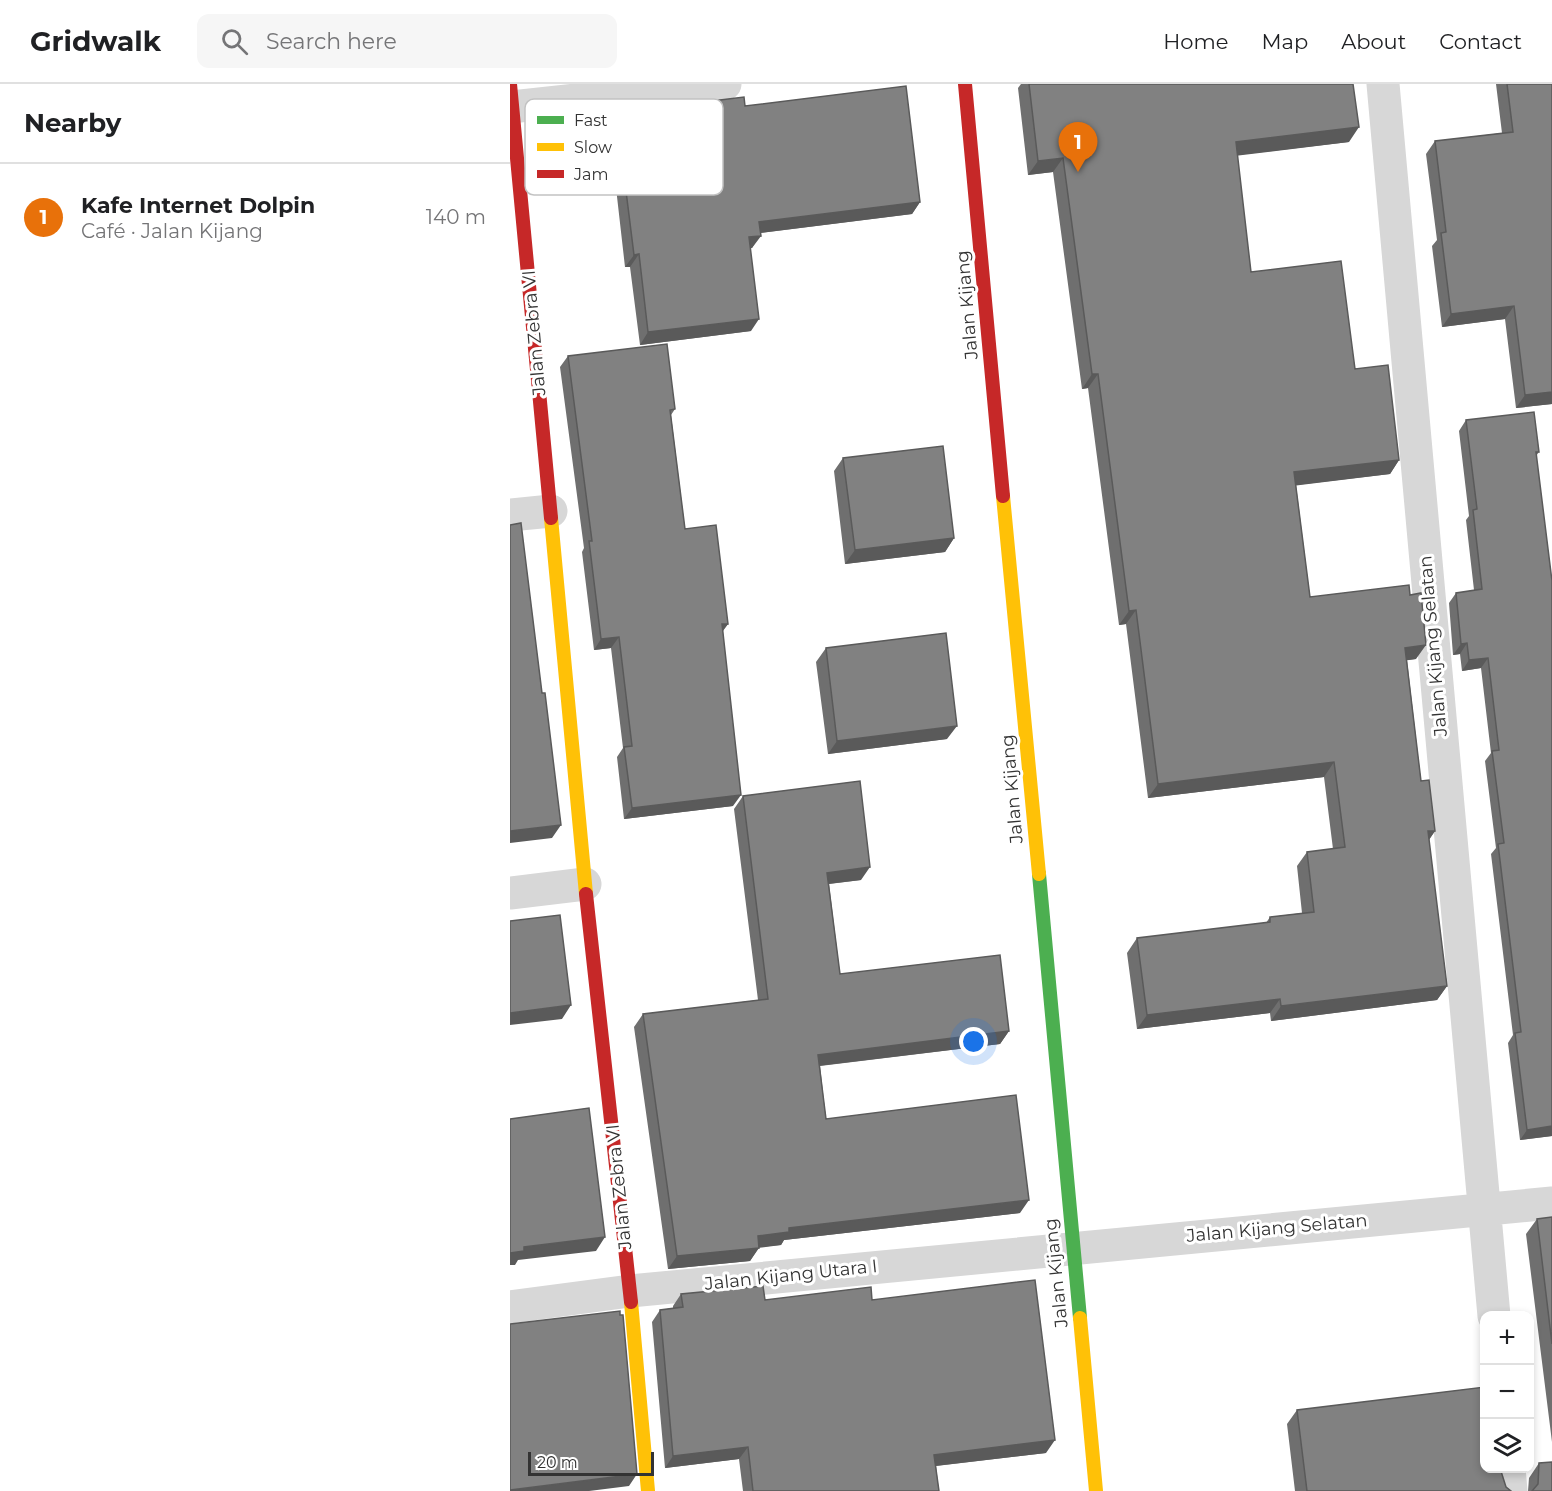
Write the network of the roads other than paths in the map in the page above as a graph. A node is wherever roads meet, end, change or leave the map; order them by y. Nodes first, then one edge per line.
1 (725, 84) edge
2 (965, 84) edge
3 (1383, 84) edge
4 (511, 99) edge
5 (551, 511) junction
6 (510, 515) edge
7 (585, 884) junction
8 (510, 893) edge
9 (1552, 1203) edge
10 (1483, 1209) junction
11 (1072, 1248) junction
12 (630, 1291) junction
13 (510, 1307) edge
14 (1493, 1311) edge
15 (1509, 1473) edge
16 (648, 1491) edge
17 (1096, 1491) edge
18 (1511, 1491) edge

1 - 4 street
2 - 11 street, Jalan Kijang
3 - 10 street, Jalan Kijang Selatan
4 - 5 street, Jalan Zebra VI
5 - 6 street
5 - 7 street, Jalan Zebra VI
7 - 8 street
7 - 12 street, Jalan Zebra VI
9 - 10 street
10 - 11 street, Jalan Kijang Selatan
10 - 14 street, Jalan Kijang Selatan
11 - 12 street, Jalan Kijang Utara I
11 - 17 street, Jalan Kijang
12 - 13 street, Jalan Kijang Utara I
12 - 16 street, Jalan Zebra VI
15 - 18 street

